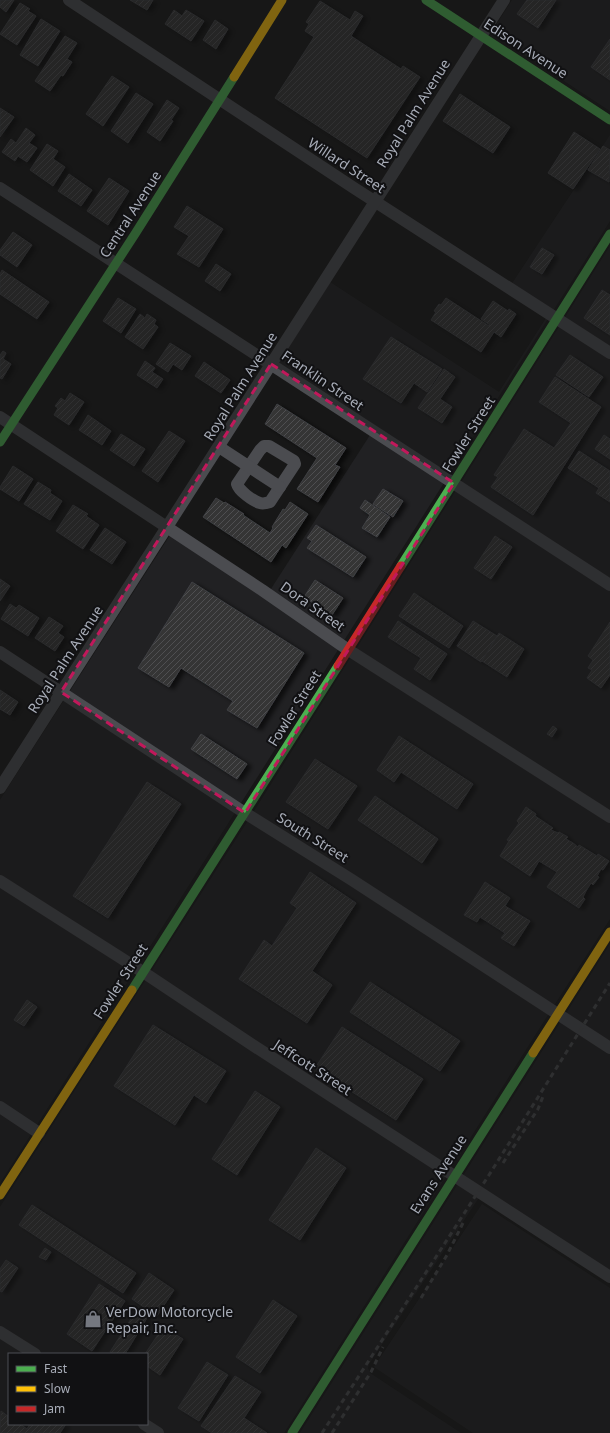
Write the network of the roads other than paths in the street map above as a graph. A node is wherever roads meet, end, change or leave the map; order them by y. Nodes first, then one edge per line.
1 (69, 0) edge
2 (282, 0) edge
3 (426, 0) edge
4 (504, 0) edge
5 (480, 35) junction
6 (220, 99) junction
7 (610, 120) edge
8 (0, 188) edge
9 (374, 201) junction
10 (610, 234) edge
11 (115, 263) junction
12 (556, 318) junction
13 (610, 353) edge
14 (271, 364) junction
15 (0, 417) edge
16 (11, 425) junction
17 (0, 442) edge
18 (219, 447) junction
19 (249, 466) junction
20 (454, 483) junction
21 (280, 487) junction
22 (166, 528) junction
23 (610, 585) edge
24 (347, 649) junction
25 (0, 652) edge
26 (61, 692) junction
27 (0, 788) edge
28 (245, 812) junction
29 (610, 817) edge
30 (0, 881) edge
31 (610, 932) edge
32 (143, 972) junction
33 (556, 1014) junction
34 (610, 1048) edge
35 (0, 1107) edge
36 (39, 1133) junction
37 (454, 1176) junction
38 (0, 1195) edge
39 (610, 1277) edge
40 (0, 1332) edge
41 (33, 1353) edge
42 (146, 1425) edge
43 (158, 1433) edge
44 (292, 1433) edge

1 - 6 street, Willard Street
2 - 6 main road, Central Avenue
3 - 5 main road, Edison Avenue
4 - 5 street, Royal Palm Avenue
5 - 7 main road, Edison Avenue
5 - 9 street, Royal Palm Avenue
6 - 9 street, Willard Street
6 - 11 main road, Central Avenue
8 - 11 street, Franklin Street
9 - 12 street, Willard Street
9 - 14 street, Royal Palm Avenue
10 - 12 main road, Fowler Street
11 - 14 street, Franklin Street
11 - 16 main road, Central Avenue
12 - 13 street, Willard Street
12 - 20 main road, Fowler Street
14 - 18 street, Royal Palm Avenue
14 - 20 street, Franklin Street
15 - 16 street, Dora Street
16 - 17 main road, Central Avenue
16 - 22 street, Dora Street
18 - 19 street
18 - 22 street, Royal Palm Avenue
19 - 21 street
19 - 21 street
19 - 21 street
20 - 23 street, Franklin Street
20 - 24 main road, Fowler Street
22 - 24 street, Dora Street
22 - 26 street, Royal Palm Avenue
24 - 28 main road, Fowler Street
24 - 29 street, Dora Street
25 - 26 street, South Street
26 - 27 street, Royal Palm Avenue
26 - 28 street, South Street
28 - 32 main road, Fowler Street
28 - 33 street, South Street
30 - 32 street, Jeffcott Street
31 - 33 main road, Evans Avenue
32 - 36 main road, Fowler Street
32 - 37 street, Jeffcott Street
33 - 34 street, South Street
33 - 37 main road, Evans Avenue
35 - 36 street
36 - 38 main road, Fowler Street
37 - 39 street, Jeffcott Street
37 - 44 main road, Evans Avenue
40 - 41 street
42 - 43 street

